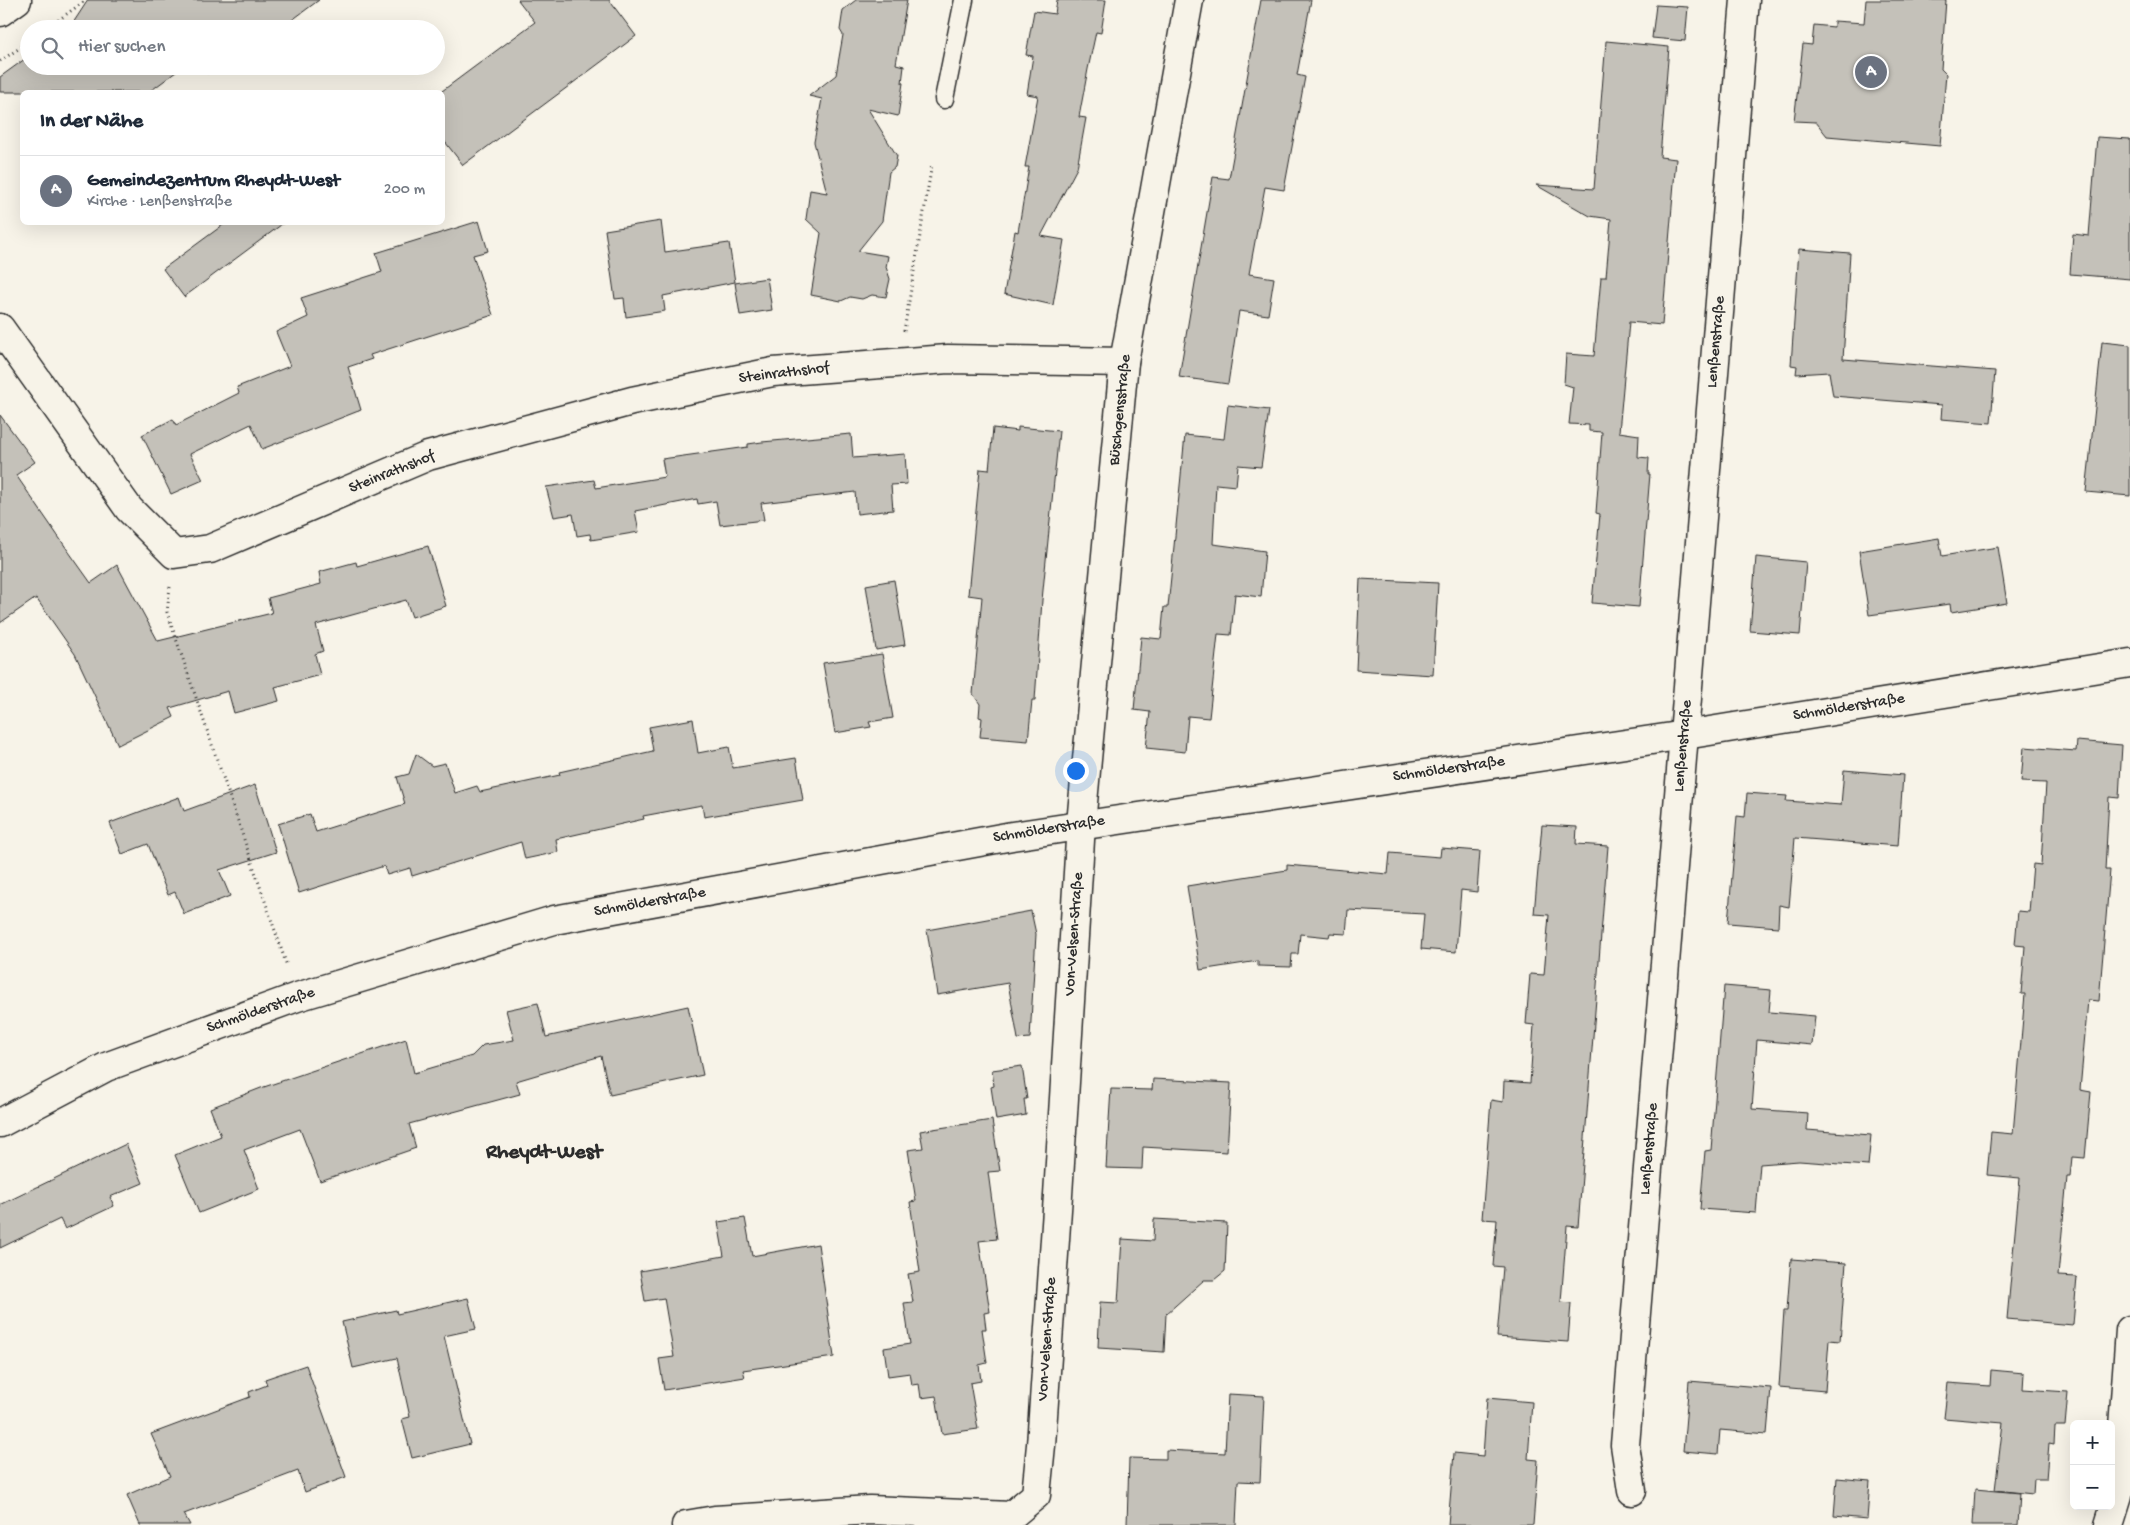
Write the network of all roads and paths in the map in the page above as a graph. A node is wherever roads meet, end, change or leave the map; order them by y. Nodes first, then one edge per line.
1 (17, 0) edge
2 (86, 0) edge
3 (964, 0) edge
4 (1189, 0) edge
5 (1745, 0) edge
6 (0, 12) edge
7 (58, 20) edge
8 (20, 48) edge
9 (0, 60) edge
10 (944, 100) dead end
11 (932, 164) dead end
12 (0, 328) edge
13 (1124, 362) junction
14 (898, 363) junction
15 (174, 554) junction
16 (2130, 663) edge
17 (1685, 735) junction
18 (1082, 824) junction
19 (297, 997) junction
20 (0, 1123) edge
21 (2130, 1330) edge
22 (1632, 1491) dead end
23 (686, 1525) edge
24 (2109, 1525) edge

1 - 6 street
2 - 7 path
3 - 10 lane
4 - 13 street, Büschgensstraße
5 - 17 street, Lenßenstraße
8 - 9 path
11 - 14 path
12 - 15 street
13 - 14 street, Steinrathshof
13 - 18 street, Büschgensstraße
14 - 15 street, Steinrathshof
15 - 19 path
16 - 17 street, Schmölderstraße
17 - 18 street, Schmölderstraße
17 - 22 street, Lenßenstraße
18 - 19 street, Schmölderstraße
18 - 23 street, Von-Velsen-Straße
19 - 20 street, Schmölderstraße
21 - 24 street

